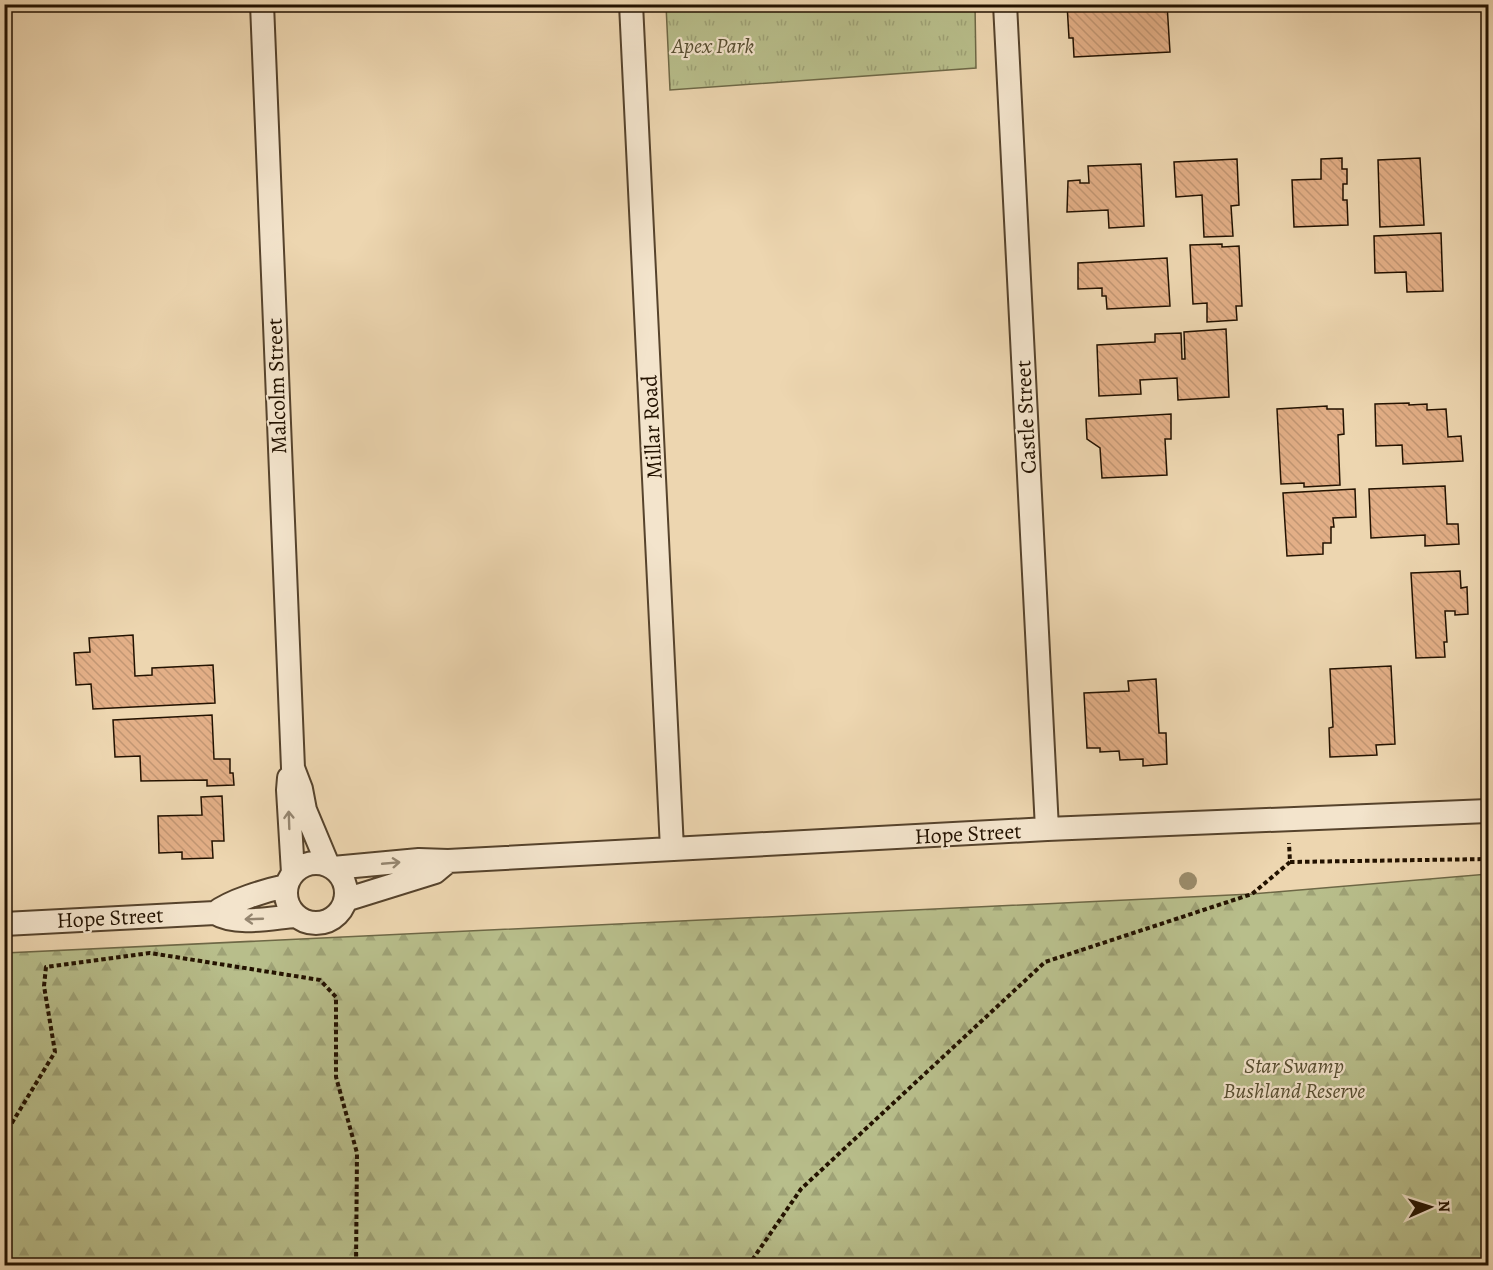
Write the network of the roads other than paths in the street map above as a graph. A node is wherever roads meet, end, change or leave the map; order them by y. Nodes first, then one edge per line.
1 (262, 4) edge
2 (631, 4) edge
3 (1005, 4) edge
4 (293, 768) junction
5 (1488, 811) edge
6 (1047, 830) junction
7 (672, 849) junction
8 (448, 861) junction
9 (331, 867) junction
10 (290, 879) junction
11 (345, 900) junction
12 (215, 913) junction
13 (295, 916) junction
14 (4, 924) edge

1 - 4 street, Malcolm Street
2 - 7 street, Millar Road
3 - 6 street, Castle Street
4 - 9 street, Malcolm Street
10 -> 4 street, Malcolm Street
5 - 6 street, Hope Street
6 - 7 street, Hope Street
7 - 8 street, Hope Street
9 -> 8 street, Hope Street
8 - 11 street, Hope Street
9 - 10 street
9 - 11 street
10 - 12 street, Hope Street
10 - 13 street
11 - 13 street
13 -> 12 street, Hope Street
12 - 14 street, Hope Street

